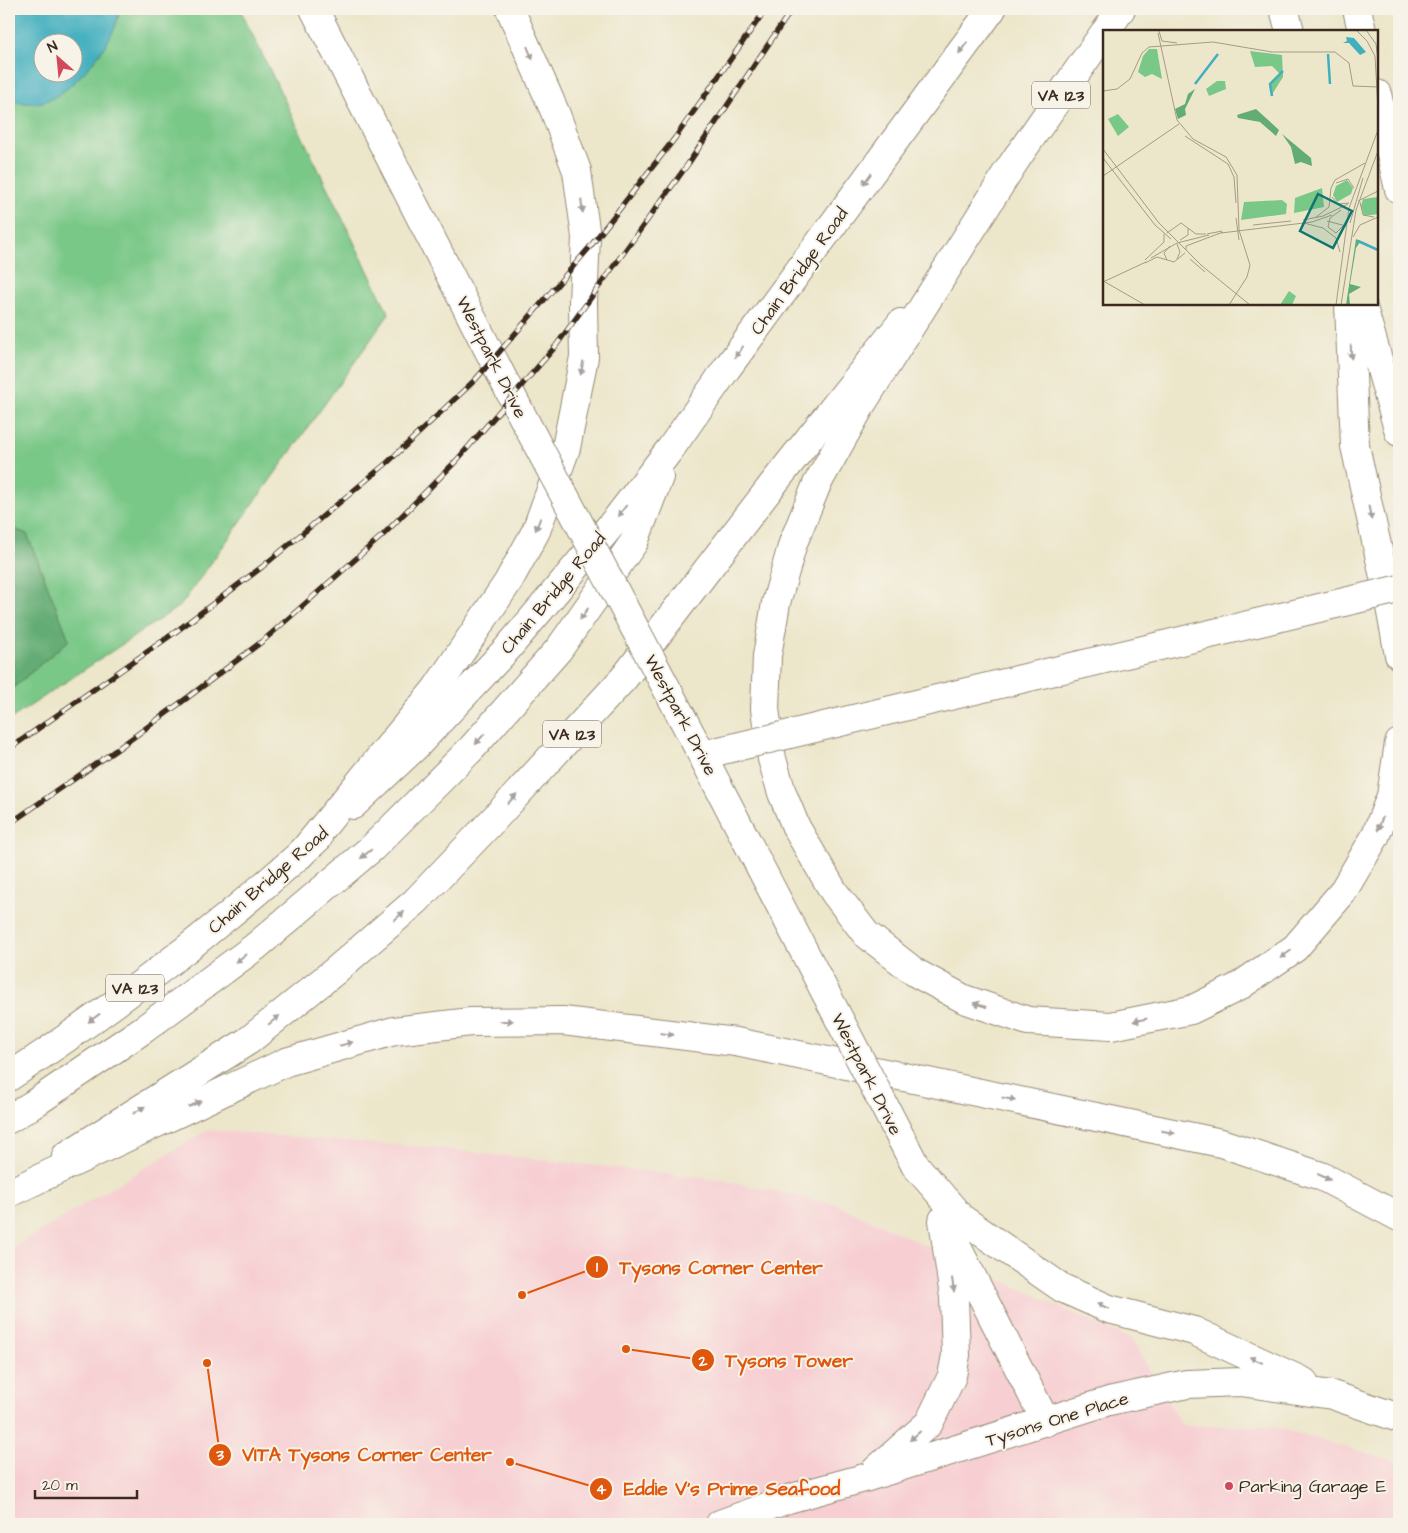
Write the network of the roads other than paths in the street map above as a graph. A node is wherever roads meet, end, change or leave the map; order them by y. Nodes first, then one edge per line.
1 (314, 9) edge
2 (510, 9) edge
3 (992, 9) edge
4 (1122, 9) edge
5 (1284, 9) edge
6 (1357, 9) edge
7 (1106, 30) edge
8 (1290, 30) edge
9 (1362, 30) edge
10 (1103, 35) edge
11 (1378, 98) edge
12 (1018, 156) junction
13 (1399, 189) edge
14 (1349, 305) edge
15 (1362, 305) edge
16 (1399, 432) edge
17 (671, 448) junction
18 (1399, 589) edge
19 (1399, 655) edge
20 (1399, 743) edge
21 (702, 755) junction
22 (300, 855) junction
23 (66, 1039) junction
24 (9, 1064) edge
25 (9, 1077) edge
26 (9, 1119) edge
27 (914, 1165) junction
28 (9, 1192) edge
29 (1399, 1217) edge
30 (943, 1220) junction
31 (1332, 1395) junction
32 (1399, 1418) edge
33 (1046, 1422) junction
34 (868, 1477) junction
35 (720, 1524) edge

1 - 21 main road, Westpark Drive, bridge
2 -> 22 main road
3 -> 17 main road, Chain Bridge Road / VA 123
4 - 7 main road, VA 123
5 - 8 main road
6 - 9 main road
10 - 12 main road, VA 123
11 - 13 main road
20 -> 12 main road
28 -> 12 main road, VA 123
14 -> 19 main road
15 - 16 main road
17 -> 22 main road, Chain Bridge Road / VA 123
17 -> 26 main road
18 - 21 main road, bridge
21 - 27 main road, Westpark Drive, bridge
22 -> 23 main road, Chain Bridge Road / VA 123
23 - 24 main road
23 - 25 main road, Chain Bridge Road / VA 123
27 - 30 main road, Westpark Drive
31 -> 27 main road
28 -> 29 main road
30 - 33 main road, Westpark Drive
30 -> 34 main road
31 - 32 main road, Tysons One Place
31 - 33 main road, Tysons One Place
33 - 34 main road, Tysons One Place
34 - 35 main road, Tysons One Place

